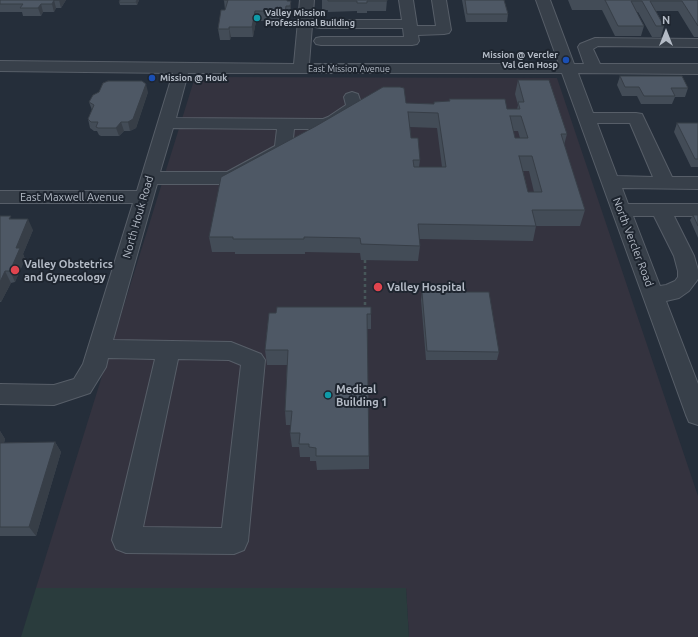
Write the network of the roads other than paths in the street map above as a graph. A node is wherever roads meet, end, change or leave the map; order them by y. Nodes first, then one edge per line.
1 (307, 0) edge
2 (406, 0) edge
3 (439, 0) edge
4 (543, 0) edge
5 (320, 24) dead end
6 (411, 32) junction
7 (321, 41) dead end
8 (698, 43) edge
9 (0, 66) edge
10 (182, 68) junction
11 (301, 69) junction
12 (415, 69) junction
13 (570, 69) junction
14 (594, 69) junction
15 (698, 69) edge
16 (352, 97) dead end
17 (587, 118) junction
18 (166, 123) junction
19 (286, 124) junction
20 (149, 178) junction
21 (610, 182) junction
22 (665, 182) junction
23 (698, 183) edge
24 (0, 197) edge
25 (144, 197) junction
26 (621, 210) junction
27 (698, 210) edge
28 (661, 211) junction
29 (653, 295) junction
30 (100, 349) junction
31 (168, 350) junction
32 (692, 382) edge
33 (0, 394) edge
34 (698, 412) edge

1 - 11 street
2 - 6 street
3 - 6 street
4 - 13 street, North Vercler Road
5 - 6 street
6 - 7 street
6 - 12 street
8 - 14 street
9 - 10 street, East Mission Avenue
10 - 11 street, East Mission Avenue
10 - 18 street, North Houk Road
11 - 12 street, East Mission Avenue
12 - 13 street, East Mission Avenue
13 - 14 street, East Mission Avenue
13 - 17 street, North Vercler Road
14 - 15 street, East Mission Avenue
16 - 19 street
17 - 21 street, North Vercler Road
17 - 22 street
18 - 19 street
18 - 20 street, North Houk Road
19 - 20 street
20 - 25 street, North Houk Road
21 - 22 street
21 - 26 street, North Vercler Road
22 - 23 street
24 - 25 street, East Maxwell Avenue
25 - 30 street, North Houk Road
26 - 28 street
26 - 29 street, North Vercler Road
27 - 28 street
28 - 29 street
29 - 32 street, North Vercler Road
30 - 31 street
30 - 33 street, North Houk Road
31 - 31 street
32 - 34 street, North Vercler Road

